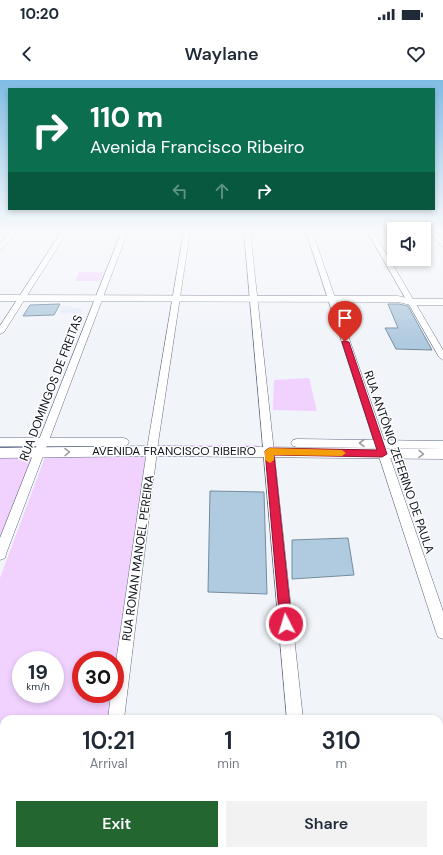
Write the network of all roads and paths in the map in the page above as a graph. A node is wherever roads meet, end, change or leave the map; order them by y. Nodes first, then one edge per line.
1 (41, 267) edge
2 (111, 267) edge
3 (181, 267) edge
4 (251, 267) edge
5 (321, 267) edge
6 (391, 267) edge
7 (443, 297) edge
8 (0, 298) edge
9 (22, 298) junction
10 (99, 298) junction
11 (176, 298) junction
12 (254, 298) junction
13 (331, 298) junction
14 (409, 299) junction
15 (443, 302) edge
16 (0, 332) edge
17 (443, 358) edge
18 (0, 442) edge
19 (443, 445) edge
20 (42, 447) junction
21 (153, 447) junction
22 (269, 447) junction
23 (381, 449) junction
24 (0, 453) edge
25 (443, 454) edge
26 (0, 554) edge
27 (443, 632) edge
28 (117, 715) edge
29 (295, 715) edge

1 - 9 street
2 - 10 street, RUA DOMINGOS DE FREITAS
3 - 11 street, RUA RONAN MANOEL PEREIRA
4 - 12 street
5 - 13 street, RUA ANTÔNIO ZEFERINO DE PAULA
6 - 14 street
7 - 14 street
8 - 9 street
9 - 10 street
9 - 16 street
10 - 11 street
10 - 20 street, RUA DOMINGOS DE FREITAS
11 - 12 street
11 - 21 street, RUA RONAN MANOEL PEREIRA
12 - 13 street
12 - 22 street
13 - 14 street
13 - 23 street, RUA ANTÔNIO ZEFERINO DE PAULA
14 - 15 street
14 - 17 street
18 - 20 street, AVENIDA FRANCISCO RIBEIRO
19 - 23 street, AVENIDA FRANCISCO RIBEIRO
20 - 21 street, AVENIDA FRANCISCO RIBEIRO
20 - 24 street, AVENIDA FRANCISCO RIBEIRO
20 - 26 street, RUA DOMINGOS DE FREITAS
21 - 22 street, AVENIDA FRANCISCO RIBEIRO
21 - 28 street, RUA RONAN MANOEL PEREIRA
22 - 23 street, AVENIDA FRANCISCO RIBEIRO
22 - 29 street
23 -> 25 street, AVENIDA FRANCISCO RIBEIRO
23 - 27 street, RUA ANTÔNIO ZEFERINO DE PAULA

